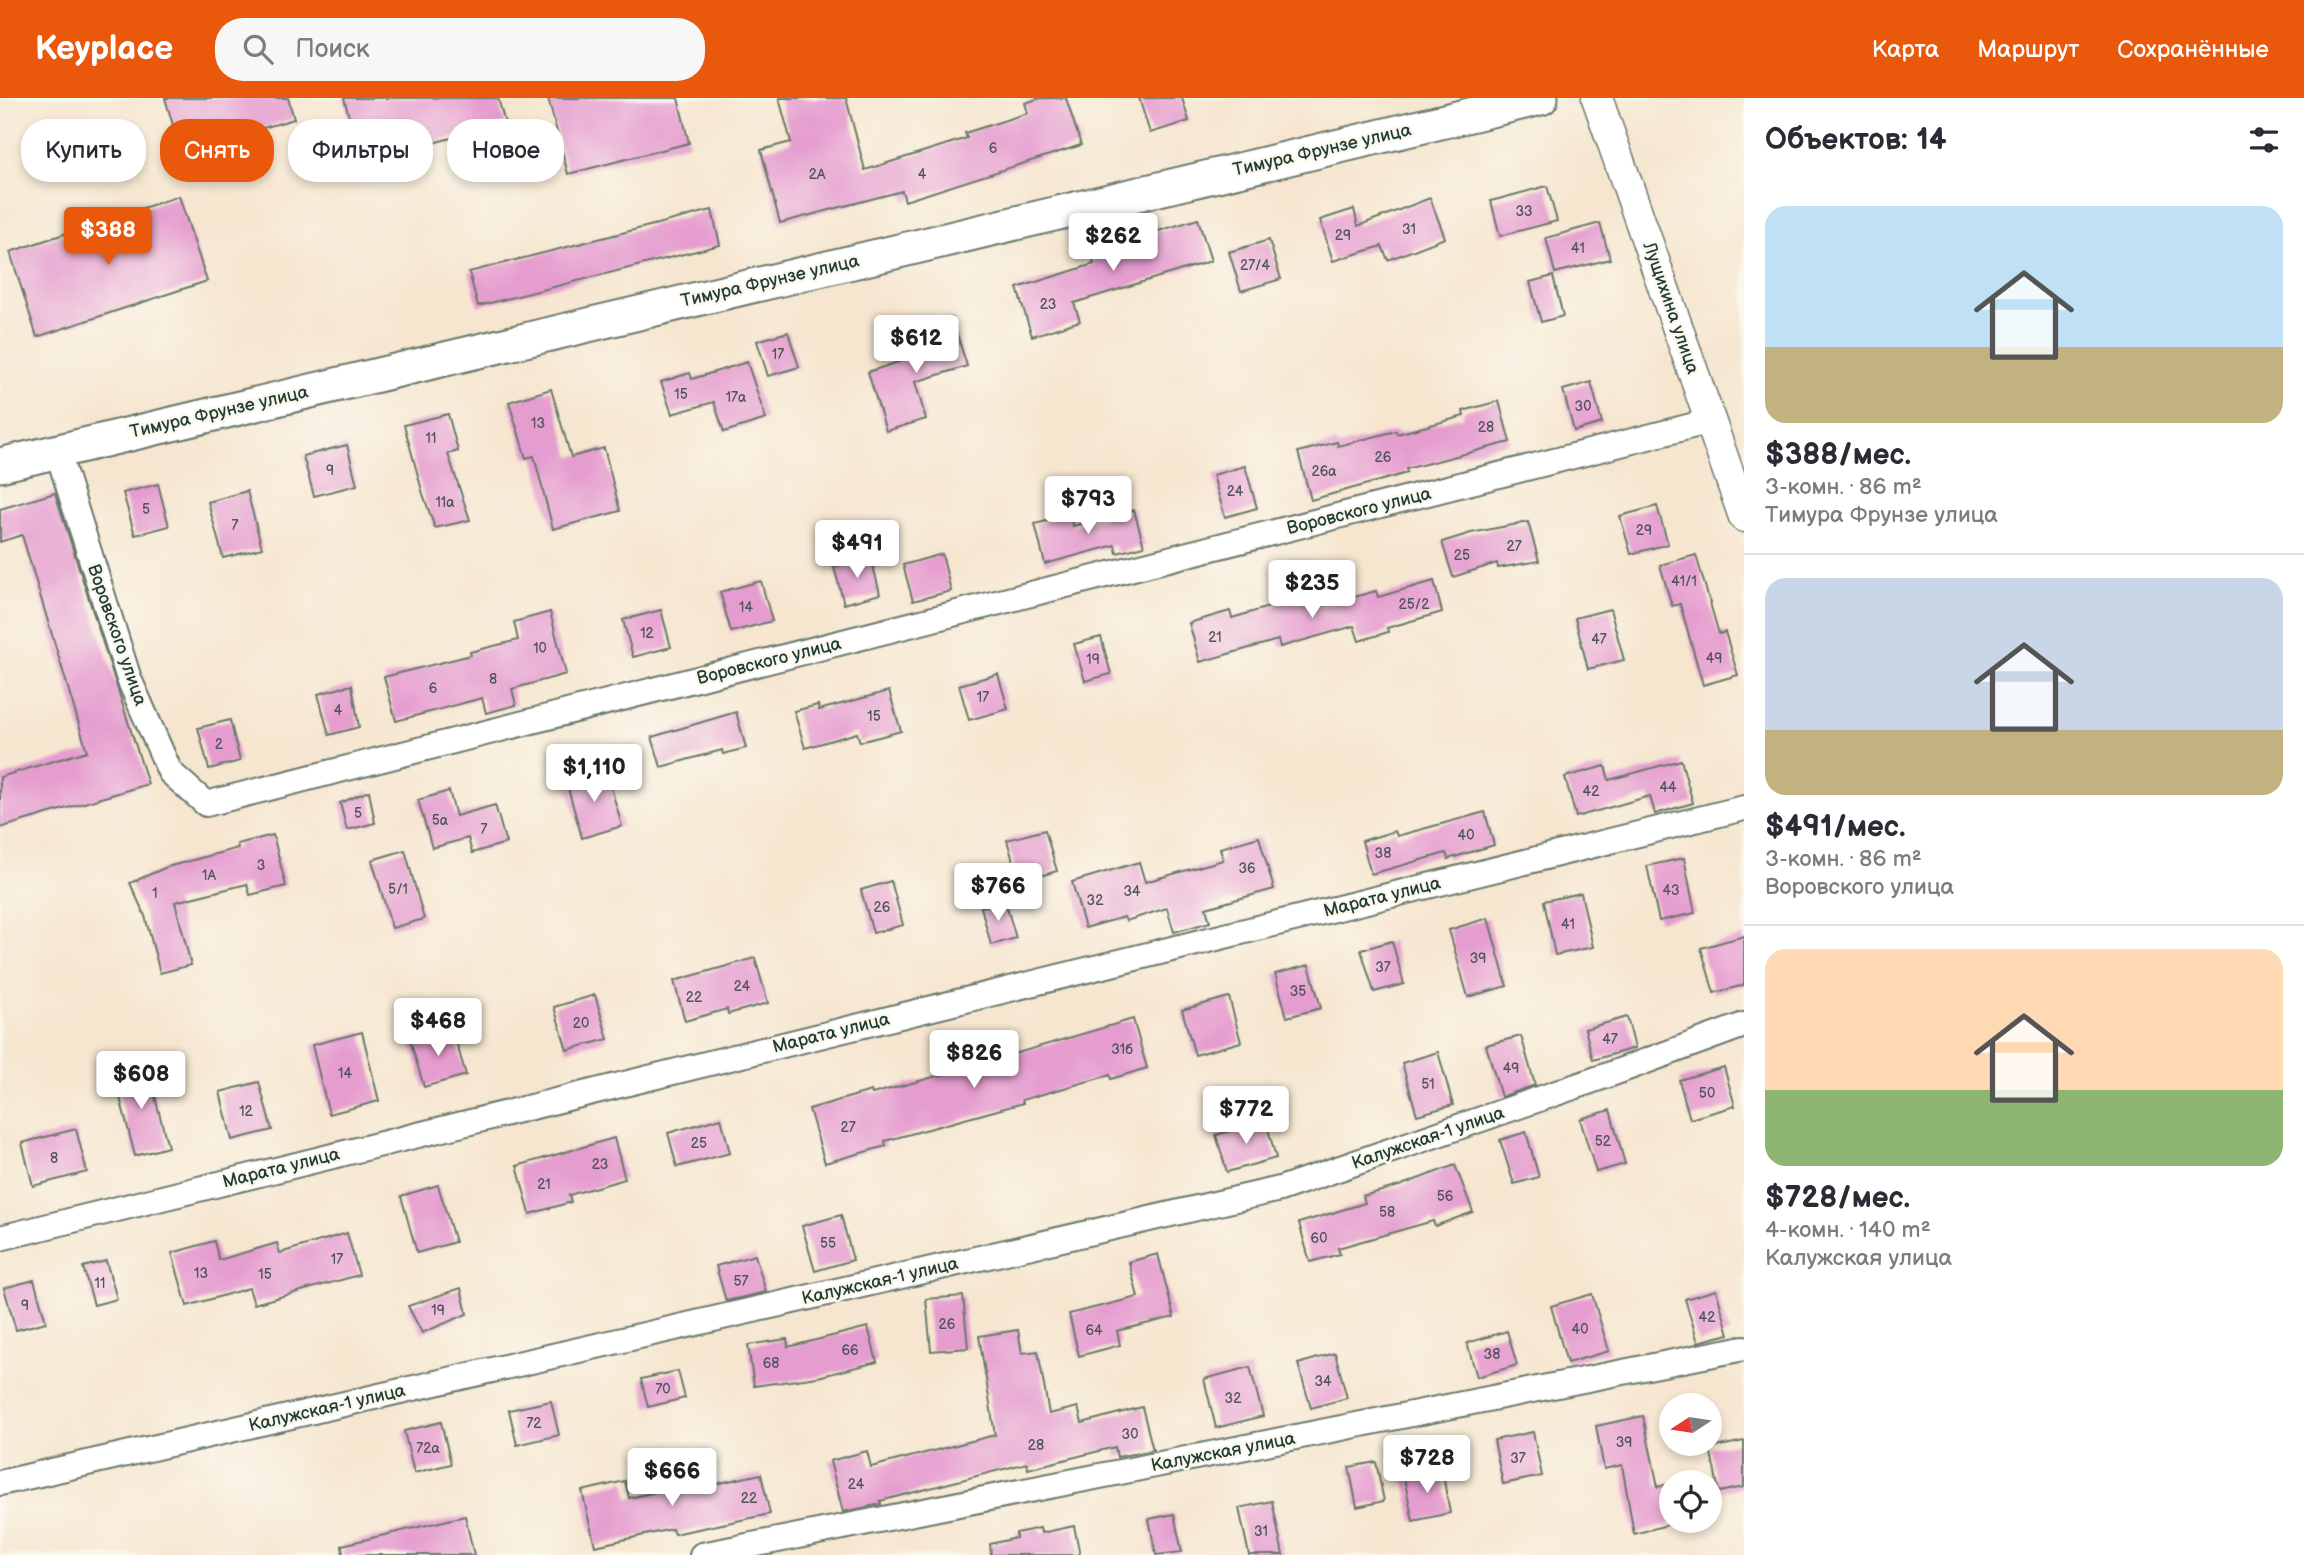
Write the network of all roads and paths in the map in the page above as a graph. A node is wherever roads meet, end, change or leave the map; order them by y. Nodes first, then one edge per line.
1 (1541, 98) edge
2 (1597, 98) edge
3 (1710, 421) junction
4 (57, 450) junction
5 (0, 465) edge
6 (1744, 517) edge
7 (1744, 808) edge
8 (1744, 1025) edge
9 (0, 1238) edge
10 (1744, 1348) edge
11 (0, 1483) edge
12 (702, 1555) edge

1 - 4 main road, Тимура Фрунзе улица
2 - 3 street, Лущихина улица
3 - 4 street, Воровского улица
3 - 6 street, Лущихина улица
4 - 5 main road, Тимура Фрунзе улица
7 - 9 street, Марата улица
8 - 11 street, Калужская-1 улица
10 - 12 street, Калужская улица

